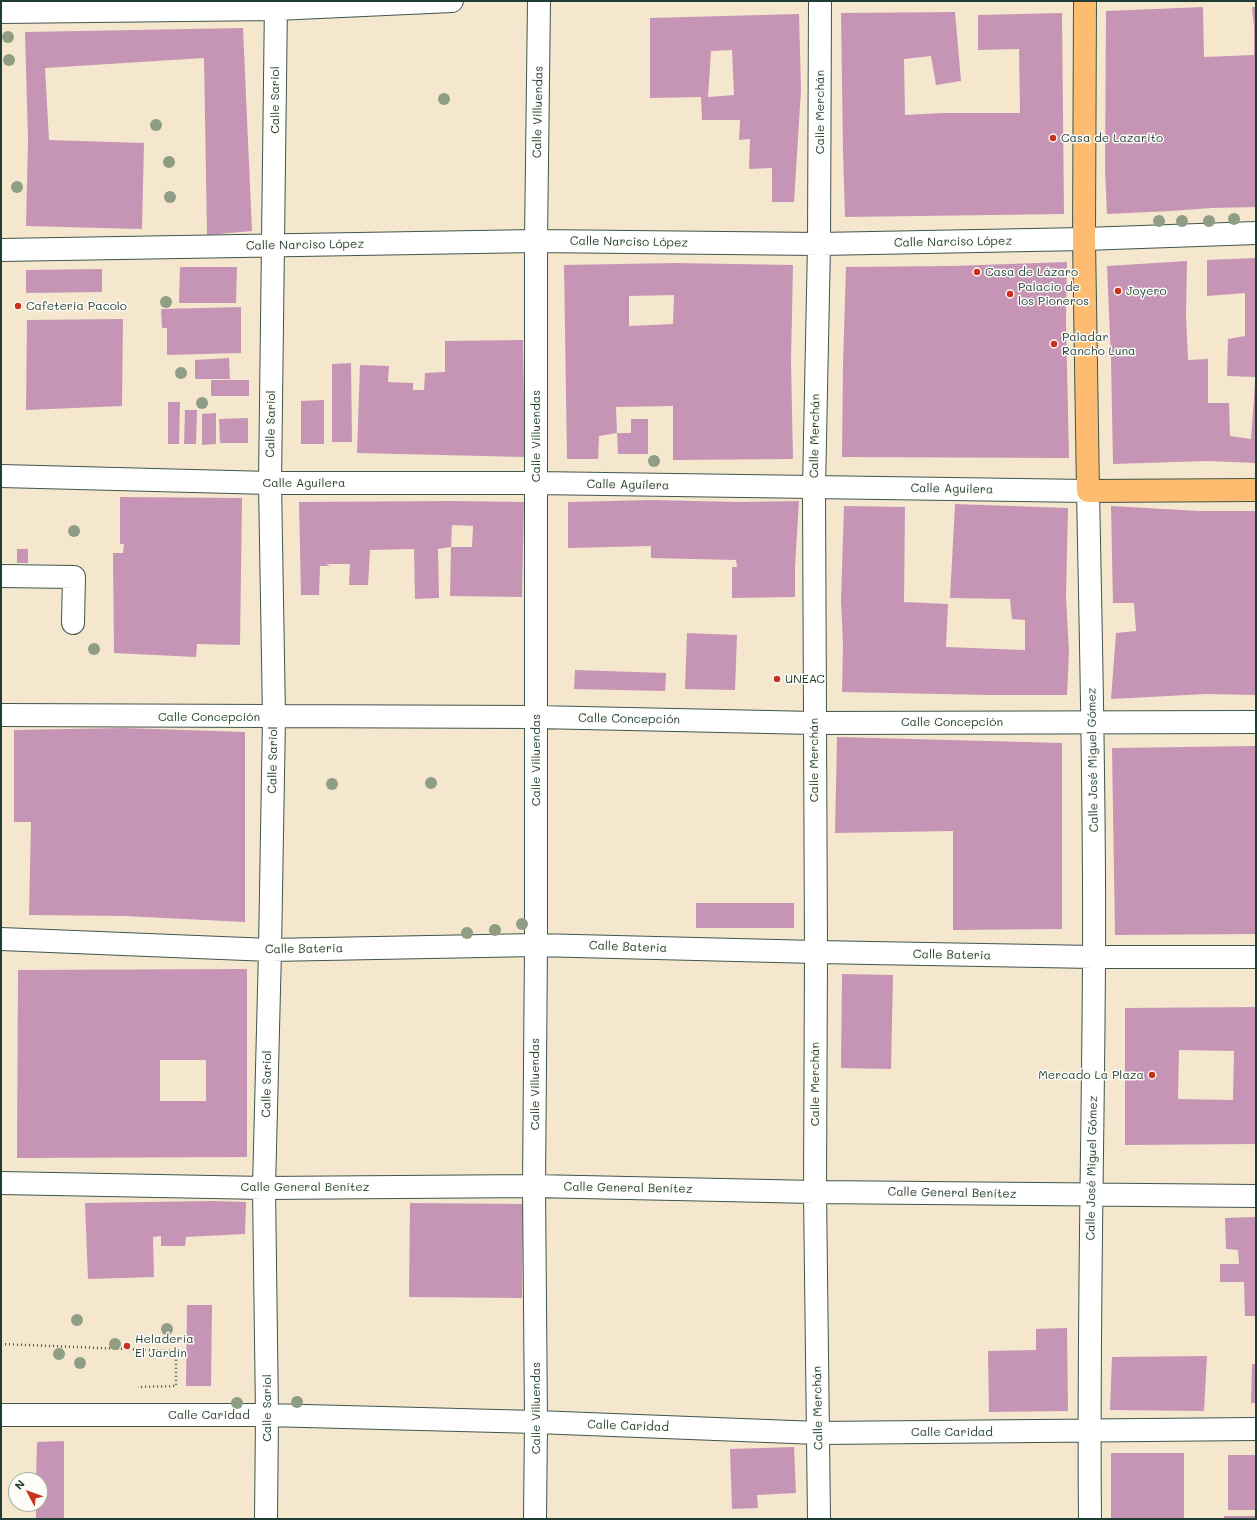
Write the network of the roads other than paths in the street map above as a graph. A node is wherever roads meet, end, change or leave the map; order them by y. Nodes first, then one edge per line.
1 (452, 1) edge
2 (539, 1) edge
3 (820, 1) edge
4 (1085, 1) edge
5 (276, 5) edge
6 (1, 12) edge
7 (1256, 233) edge
8 (1084, 239) junction
9 (536, 241) junction
10 (819, 244) junction
11 (274, 246) junction
12 (1, 250) edge
13 (1, 476) edge
14 (536, 483) junction
15 (270, 484) junction
16 (814, 488) junction
17 (1088, 490) junction
18 (1256, 490) edge
19 (1, 576) edge
20 (73, 623) dead end
21 (1, 715) edge
22 (274, 717) junction
23 (536, 718) junction
24 (1093, 722) junction
25 (1256, 722) edge
26 (814, 723) junction
27 (1, 939) edge
28 (536, 945) junction
29 (270, 950) junction
30 (816, 952) junction
31 (1094, 957) junction
32 (1256, 957) edge
33 (1, 1183) edge
34 (534, 1186) junction
35 (264, 1188) junction
36 (815, 1192) junction
37 (1092, 1194) junction
38 (1256, 1196) edge
39 (1, 1415) edge
40 (267, 1415) junction
41 (536, 1422) junction
42 (1256, 1429) edge
43 (1089, 1431) junction
44 (818, 1433) junction
45 (266, 1519) edge
46 (535, 1519) edge
47 (819, 1519) edge
48 (1090, 1519) edge

1 - 5 street
2 - 9 street, Calle Villuendas
3 - 10 street, Calle Merchán
4 - 8 main road, Calle José Miguel Gómez
5 - 6 street
5 - 11 street, Calle Sariol
7 - 8 street, Calle Narciso López
8 - 10 street, Calle Narciso López
8 - 17 main road, Calle José Miguel Gómez
9 - 10 street, Calle Narciso López
9 - 11 street, Calle Narciso López
9 - 14 street, Calle Villuendas
10 - 16 street, Calle Merchán
11 - 12 street, Calle Narciso López
11 - 15 street, Calle Sariol
13 - 15 street, Calle Aguilera
14 - 15 street, Calle Aguilera
14 - 16 street, Calle Aguilera
14 - 23 street, Calle Villuendas
15 - 22 street, Calle Sariol
16 - 17 street, Calle Aguilera
16 - 26 street, Calle Merchán
17 - 18 main road, Calle Aguilera
17 - 24 street, Calle José Miguel Gómez
19 - 20 street
21 - 22 street, Calle Concepción
22 - 23 street, Calle Concepción
22 - 29 street, Calle Sariol
23 - 26 street, Calle Concepción
23 - 28 street, Calle Villuendas
24 - 25 street, Calle Concepción
24 - 26 street, Calle Concepción
24 - 31 street, Calle José Miguel Gómez
26 - 30 street, Calle Merchán
27 - 29 street, Calle Bateria
28 - 29 street, Calle Bateria
28 - 30 street, Calle Bateria
28 - 34 street, Calle Villuendas
29 - 35 street, Calle Sariol
30 - 31 street, Calle Bateria
30 - 36 street, Calle Merchán
31 - 32 street, Calle Bateria
31 - 37 street, Calle José Miguel Gómez
33 - 35 street, Calle General Benítez
34 - 35 street, Calle General Benítez
34 - 36 street, Calle General Benítez
34 - 41 street, Calle Villuendas
35 - 40 street, Calle Sariol
36 - 37 street, Calle General Benítez
36 - 44 street, Calle Merchán
37 - 38 street, Calle General Benítez
37 - 43 street, Calle José Miguel Gómez
39 - 40 street, Calle Caridad
40 - 41 street, Calle Caridad
40 - 45 street, Calle Sariol
41 - 44 street, Calle Caridad
41 - 46 street, Calle Villuendas
42 - 43 street, Calle Caridad
43 - 44 street, Calle Caridad
43 - 48 street, Calle José Miguel Gómez
44 - 47 street, Calle Merchán

